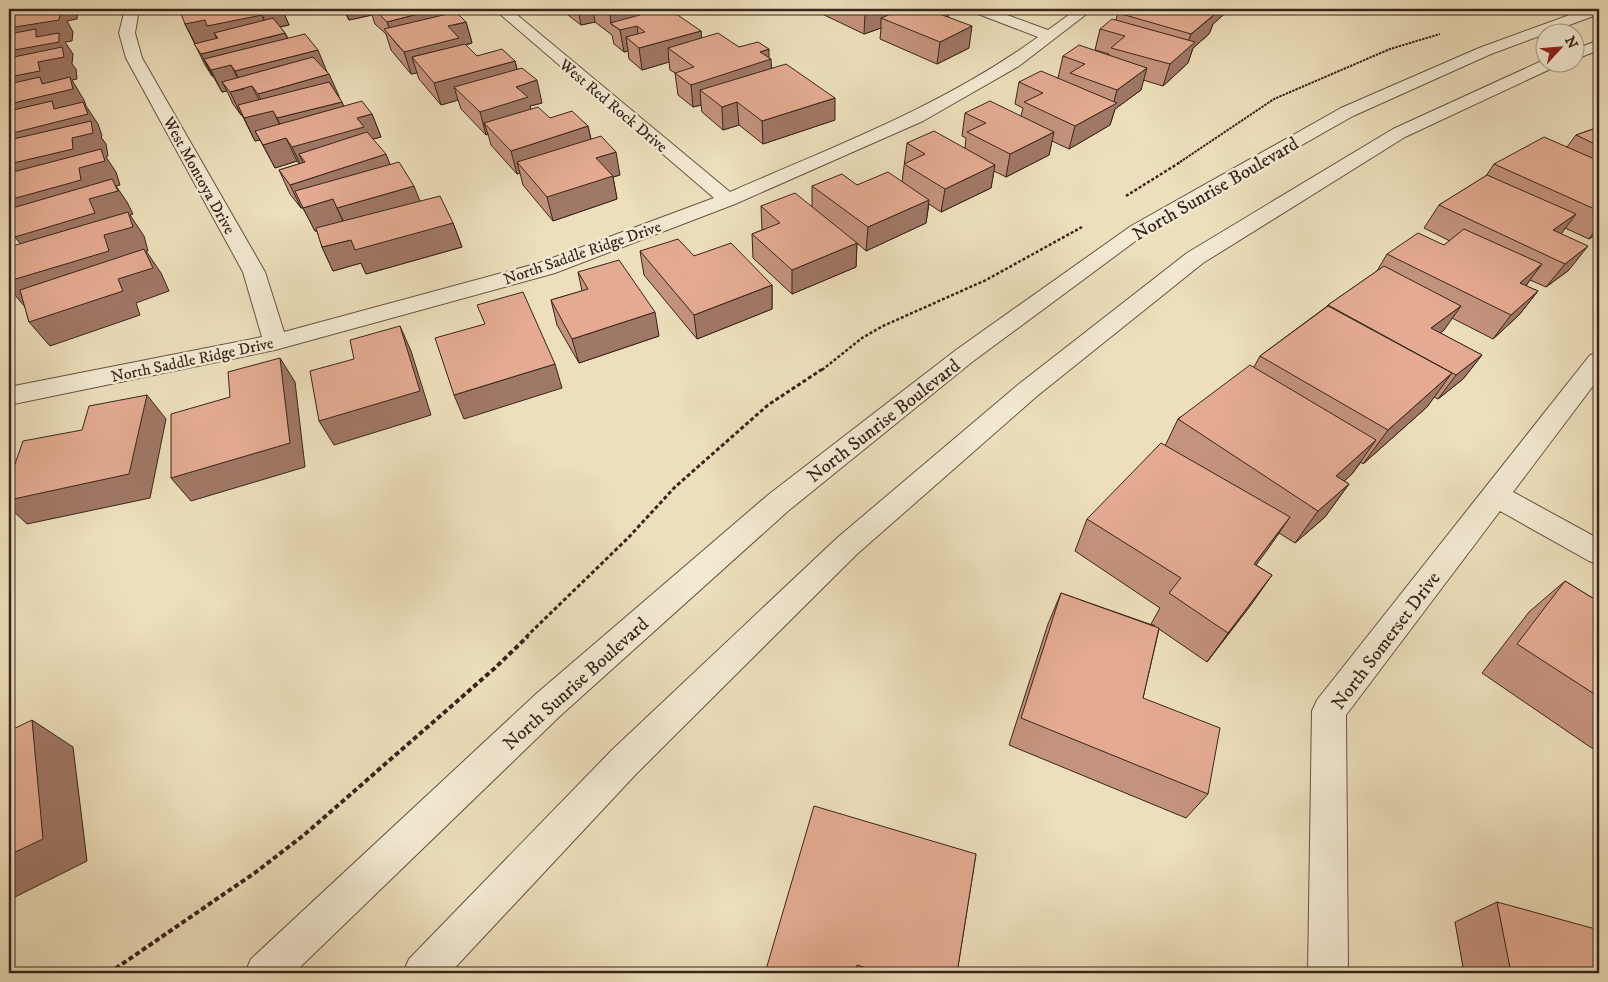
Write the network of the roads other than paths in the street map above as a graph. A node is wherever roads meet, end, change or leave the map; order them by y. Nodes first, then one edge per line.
1 (132, 9) edge
2 (501, 9) edge
3 (978, 9) edge
4 (1086, 9) edge
5 (1599, 9) edge
6 (1049, 36) junction
7 (1599, 45) edge
8 (1586, 50) edge
9 (1536, 70) edge
10 (728, 200) junction
11 (275, 342) junction
12 (1599, 361) edge
13 (9, 396) edge
14 (1497, 496) junction
15 (1599, 553) edge
16 (265, 973) edge
17 (423, 973) edge
18 (1328, 973) edge

1 - 11 street, West Montoya Drive
2 - 10 street, West Red Rock Drive
3 - 6 street
4 - 6 street, North Saddle Ridge Drive
5 - 16 street, North Sunrise Boulevard
6 - 10 street, North Saddle Ridge Drive
7 - 8 street
9 - 17 street
10 - 11 street, North Saddle Ridge Drive
11 - 13 street, North Saddle Ridge Drive
12 - 14 street, North Somerset Drive
14 - 15 street
14 - 18 street, North Somerset Drive

